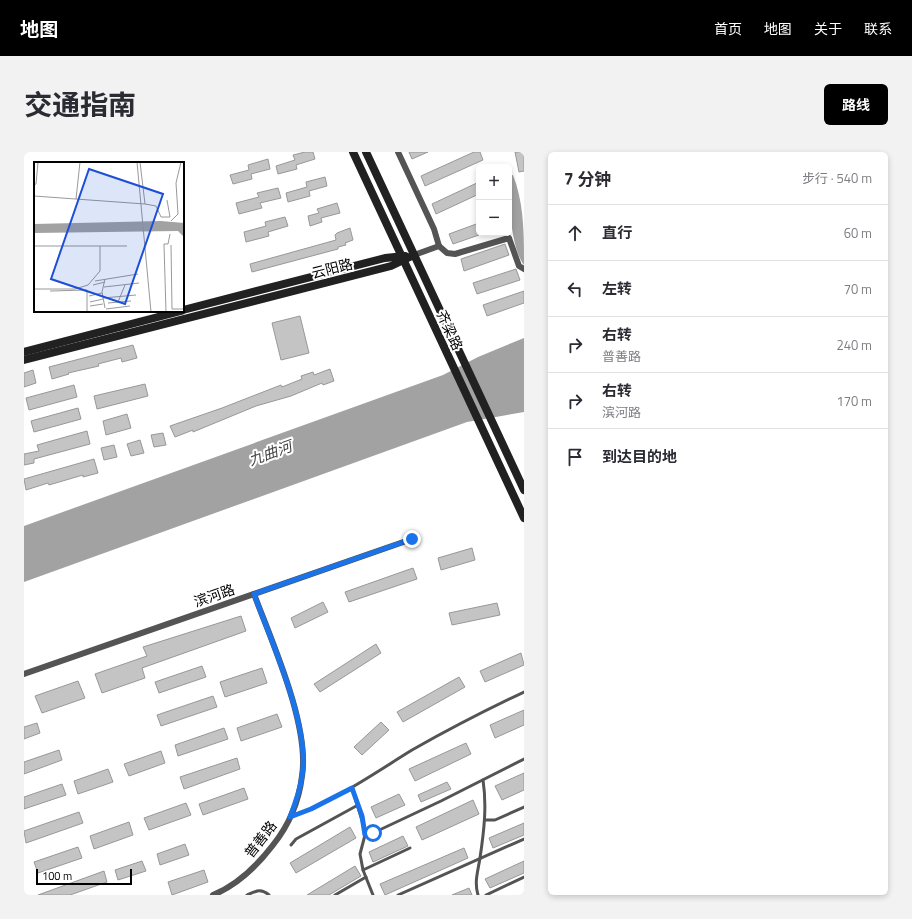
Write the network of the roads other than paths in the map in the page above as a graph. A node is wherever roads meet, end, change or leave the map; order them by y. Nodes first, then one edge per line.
1 (353, 152) edge
2 (366, 152) edge
3 (398, 152) edge
4 (439, 246) junction
5 (414, 255) junction
6 (402, 258) junction
7 (524, 269) edge
8 (184, 310) edge
9 (178, 312) edge
10 (24, 352) edge
11 (24, 360) edge
12 (524, 490) edge
13 (524, 518) edge
14 (412, 539) dead end
15 (254, 594) junction
16 (24, 674) edge
17 (524, 692) edge
18 (524, 759) edge
19 (484, 780) junction
20 (352, 788) junction
21 (358, 805) junction
22 (524, 807) edge
23 (290, 817) junction
24 (485, 820) junction
25 (365, 835) junction
26 (524, 839) edge
27 (290, 845) dead end
28 (410, 848) dead end
29 (480, 859) junction
30 (363, 870) junction
31 (366, 877) junction
32 (524, 878) edge
33 (213, 895) edge
34 (247, 895) edge
35 (269, 895) edge
36 (335, 895) edge
37 (373, 895) edge
38 (398, 895) edge
39 (478, 895) edge
40 (486, 895) edge

1 - 6 street, 齐梁路
2 - 5 street, 齐梁路
3 - 4 street
4 - 5 street
4 - 7 street
5 - 6 street, 云阳路
5 - 12 street, 齐梁路
6 - 8 street, 云阳路
6 - 11 street, 云阳路
6 - 13 street, 齐梁路
9 - 10 street, 云阳路
14 - 15 street, 滨河路
15 - 16 street, 滨河路
15 - 23 street, 普善路
17 - 20 lane
18 - 19 lane
19 - 24 lane
19 - 25 lane
20 - 21 lane
20 - 23 lane
21 - 25 lane
21 - 27 lane
22 - 24 lane
23 - 33 street, 普善路
24 - 29 lane
25 - 30 lane
26 - 29 lane
28 - 30 lane
29 - 38 lane
29 - 39 lane
30 - 31 lane
31 - 36 lane
31 - 37 lane
32 - 40 lane
34 - 35 lane

